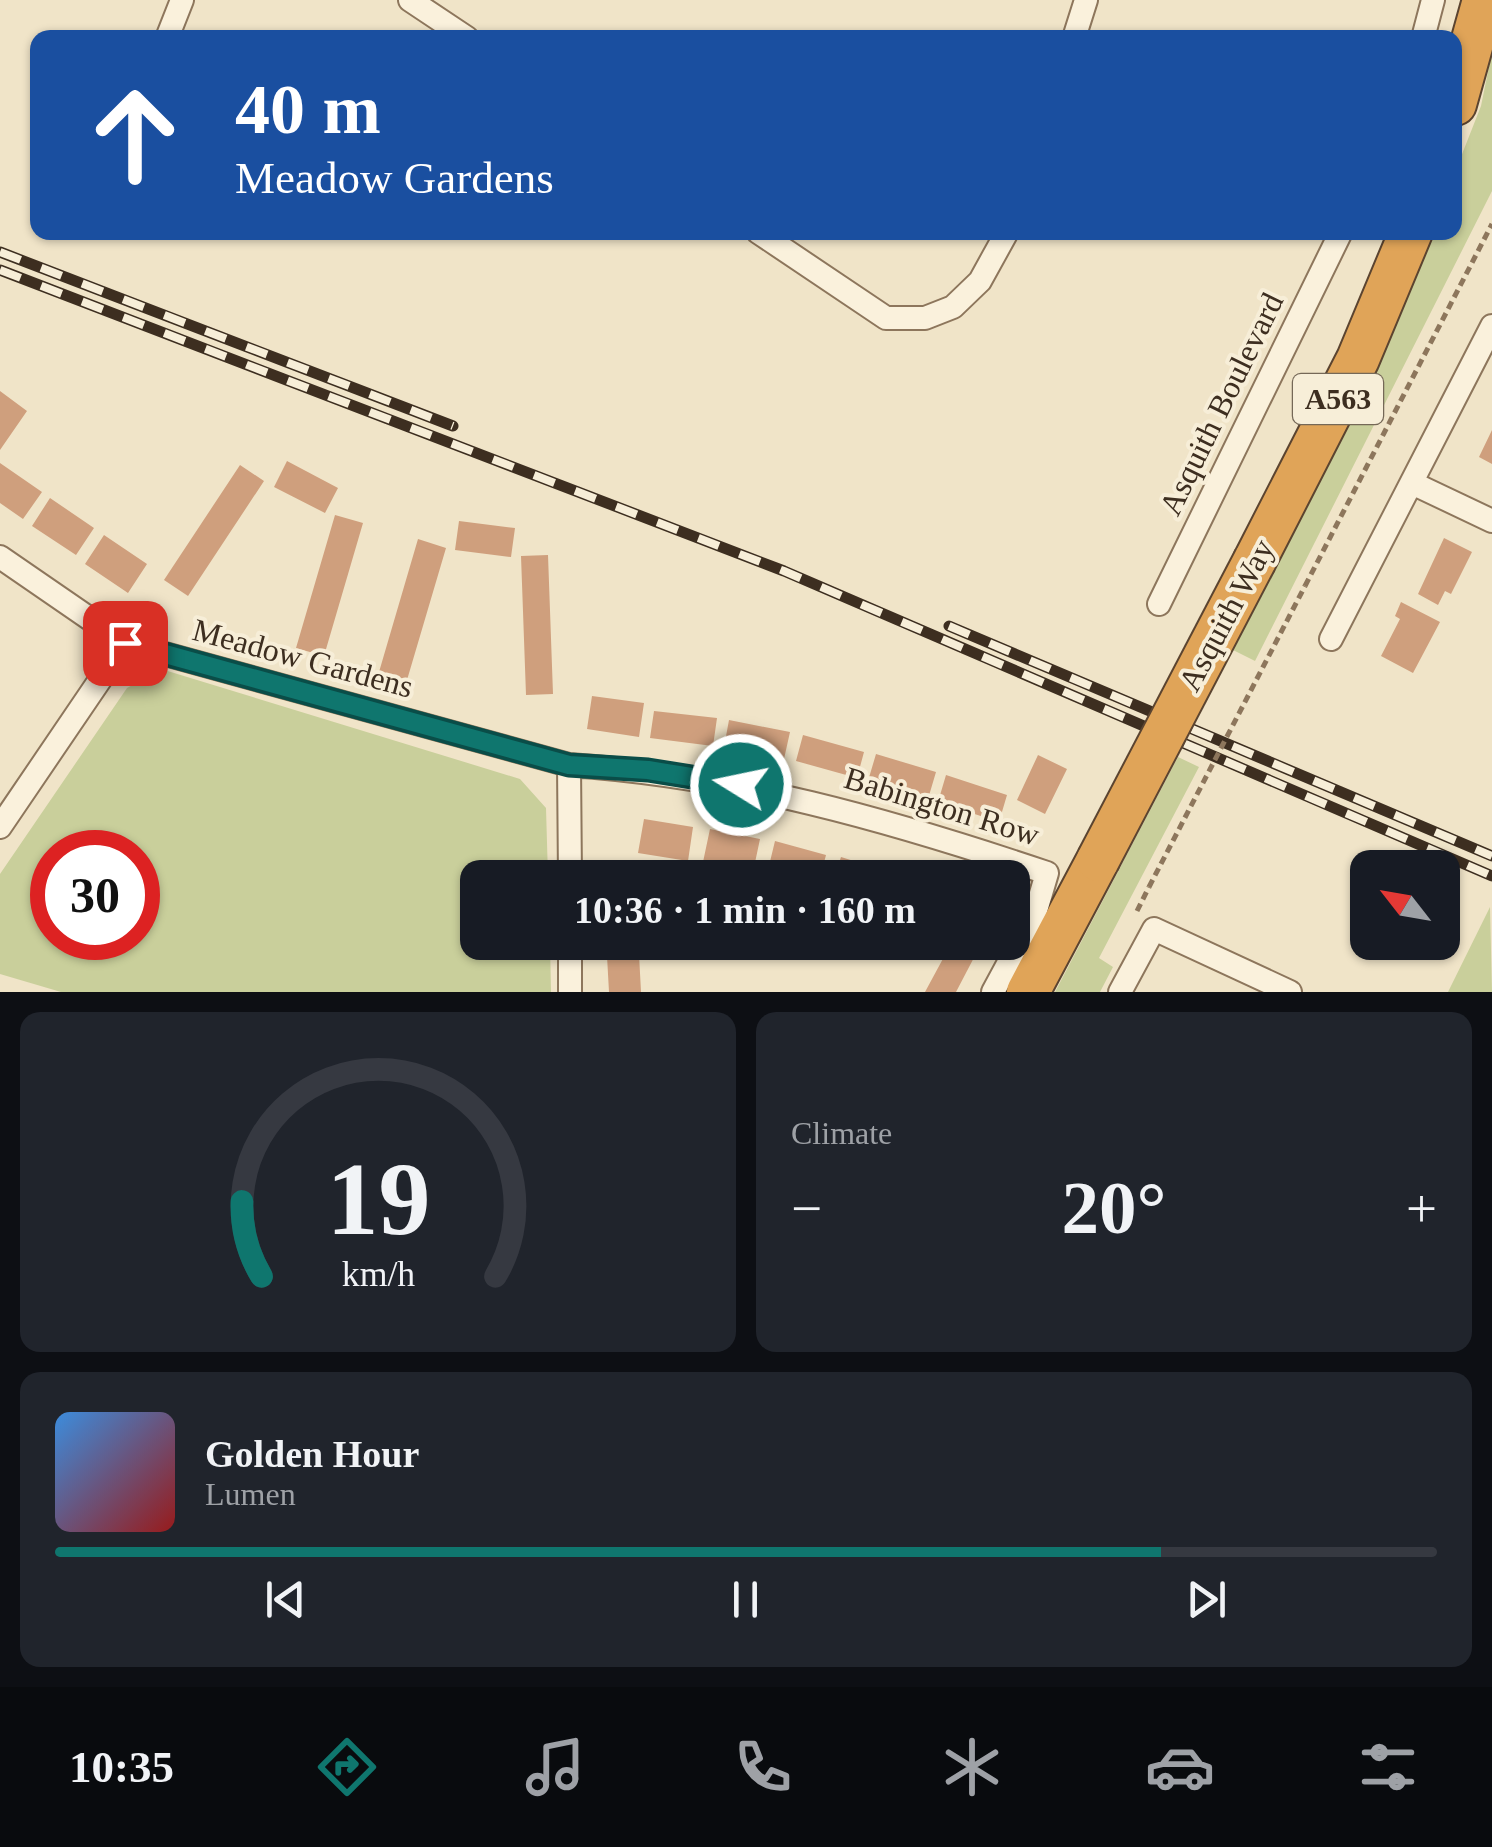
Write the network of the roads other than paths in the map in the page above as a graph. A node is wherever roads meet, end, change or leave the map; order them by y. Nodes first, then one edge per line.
1 (182, 0) edge
2 (410, 0) edge
3 (1086, 0) edge
4 (1484, 0) edge
5 (1429, 1) edge
6 (170, 30) edge
7 (455, 30) edge
8 (1077, 30) edge
9 (1424, 30) edge
10 (1462, 79) edge
11 (770, 240) edge
12 (1002, 240) edge
13 (1337, 240) edge
14 (1408, 240) edge
15 (1492, 326) edge
16 (1412, 483) junction
17 (1492, 521) edge
18 (0, 557) edge
19 (1159, 604) dead end
20 (1331, 639) dead end
21 (125, 643) junction
22 (569, 765) junction
23 (0, 827) edge
24 (570, 860) edge
25 (570, 960) edge
26 (570, 992) edge
27 (993, 992) edge
28 (1028, 992) edge
29 (1120, 992) edge
30 (1290, 992) edge

1 - 6 street
2 - 7 street
3 - 8 street
4 - 10 highway
5 - 9 street
11 - 12 street
13 - 19 street, Asquith Boulevard
14 - 28 highway, Asquith Way / A563, bridge
15 - 16 street
16 - 17 street
16 - 20 street
18 - 21 street, Meadow Gardens
21 - 22 street, Meadow Gardens
21 - 23 street
22 - 24 street
22 - 27 street, Babington Row
25 - 26 street
29 - 30 street

